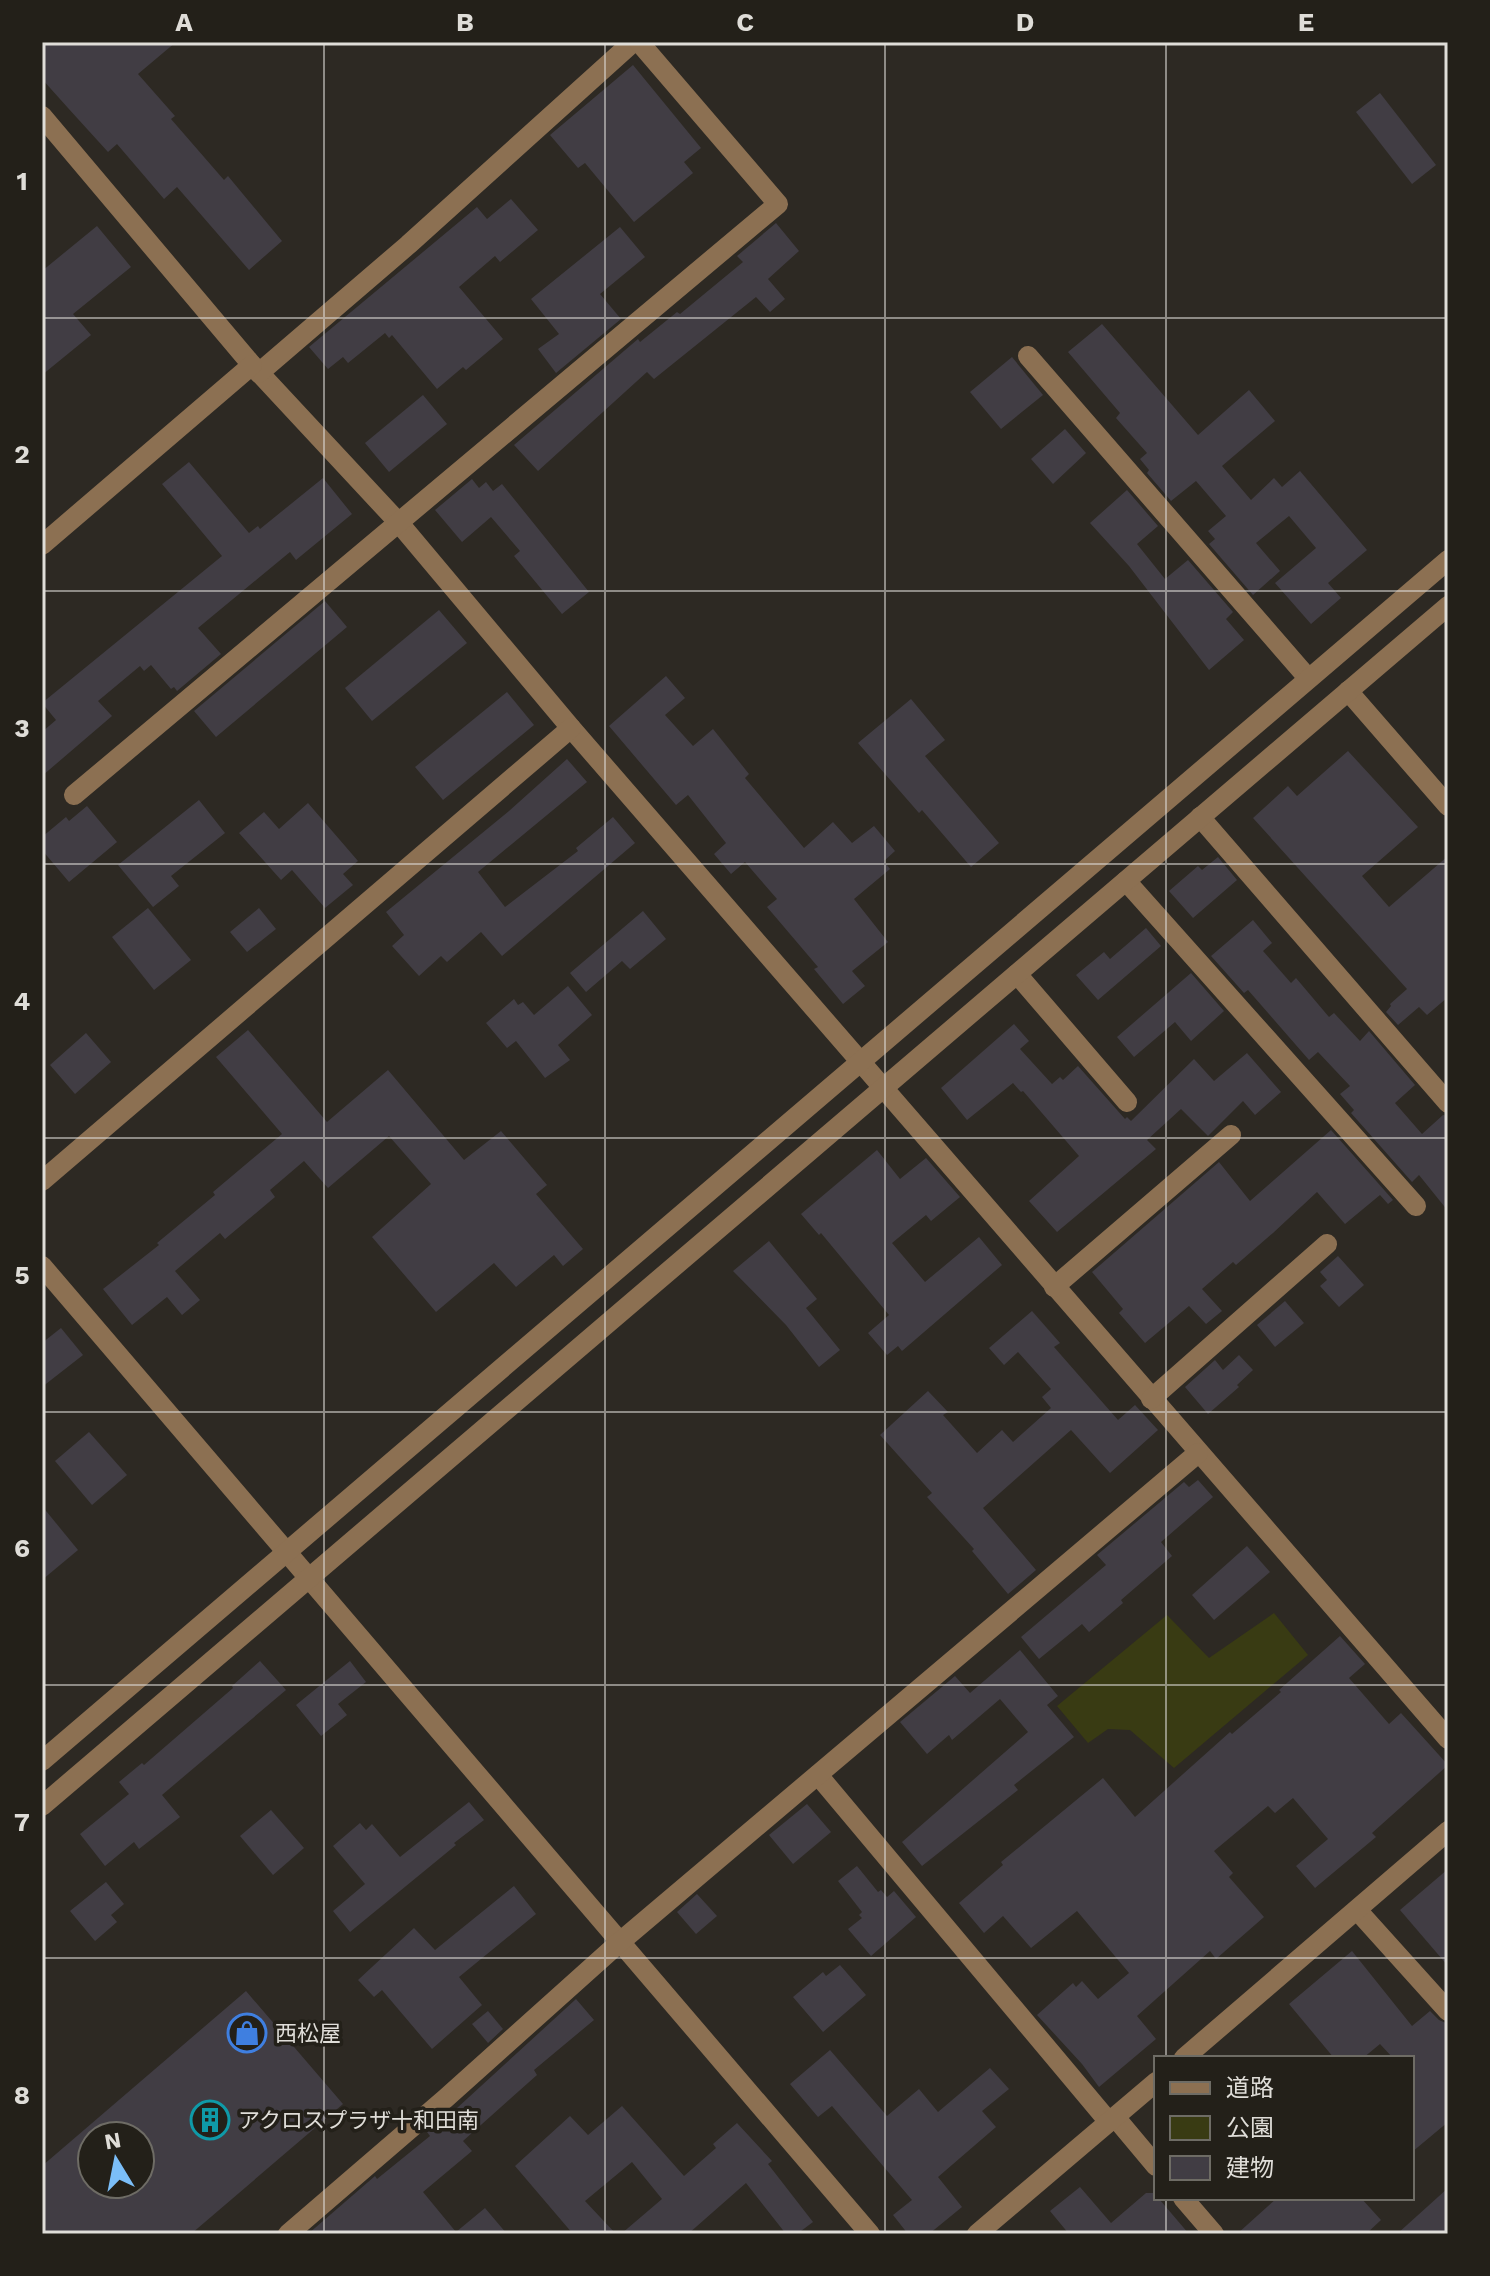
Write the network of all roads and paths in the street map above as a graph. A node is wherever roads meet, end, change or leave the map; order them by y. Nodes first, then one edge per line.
1 (633, 42) edge
2 (639, 42) edge
3 (42, 116) edge
4 (49, 139) edge
5 (1028, 356) dead end
6 (256, 369) junction
7 (399, 523) junction
8 (42, 545) edge
9 (1448, 560) edge
10 (1448, 606) edge
11 (1308, 678) junction
12 (1348, 691) junction
13 (571, 728) junction
14 (74, 795) dead end
15 (1448, 806) edge
16 (1200, 817) junction
17 (1126, 881) junction
18 (1017, 974) junction
19 (860, 1061) junction
20 (882, 1088) junction
21 (1127, 1102) dead end
22 (1448, 1103) edge
23 (1231, 1135) dead end
24 (42, 1181) edge
25 (1416, 1206) dead end
26 (1327, 1244) dead end
27 (42, 1266) edge
28 (1054, 1287) junction
29 (1151, 1399) junction
30 (1198, 1453) junction
31 (287, 1553) junction
32 (309, 1579) junction
33 (1448, 1739) edge
34 (42, 1761) edge
35 (818, 1775) junction
36 (42, 1806) edge
37 (1448, 1831) edge
38 (1357, 1910) junction
39 (620, 1942) junction
40 (1448, 2011) edge
41 (1186, 2056) edge
42 (1154, 2084) edge
43 (1112, 2120) junction
44 (1154, 2164) edge
45 (1185, 2200) edge
46 (288, 2234) edge
47 (870, 2234) edge
48 (977, 2234) edge
49 (1214, 2234) edge

1 - 6 street
2 - 7 street
3 - 4 street
4 - 6 street
5 - 11 street
6 - 7 street
6 - 8 street
7 - 13 street
7 - 14 street
9 - 11 street
10 - 12 street
11 - 19 street
12 - 15 street
12 - 16 street
13 - 19 street
13 - 24 street
16 - 17 street
16 - 22 street
17 - 18 street
17 - 25 street
18 - 20 street
18 - 21 street
19 - 20 street
19 - 31 street
20 - 28 street
20 - 32 street
23 - 28 street
26 - 29 street
27 - 31 street
28 - 29 street
29 - 30 street
30 - 33 street
30 - 35 street
31 - 32 street
31 - 34 street
32 - 36 street
32 - 39 street
35 - 39 street
35 - 43 street
37 - 38 street
38 - 40 street
38 - 41 street
39 - 46 street
39 - 47 street
42 - 43 street
43 - 44 street
43 - 48 street
45 - 49 street

